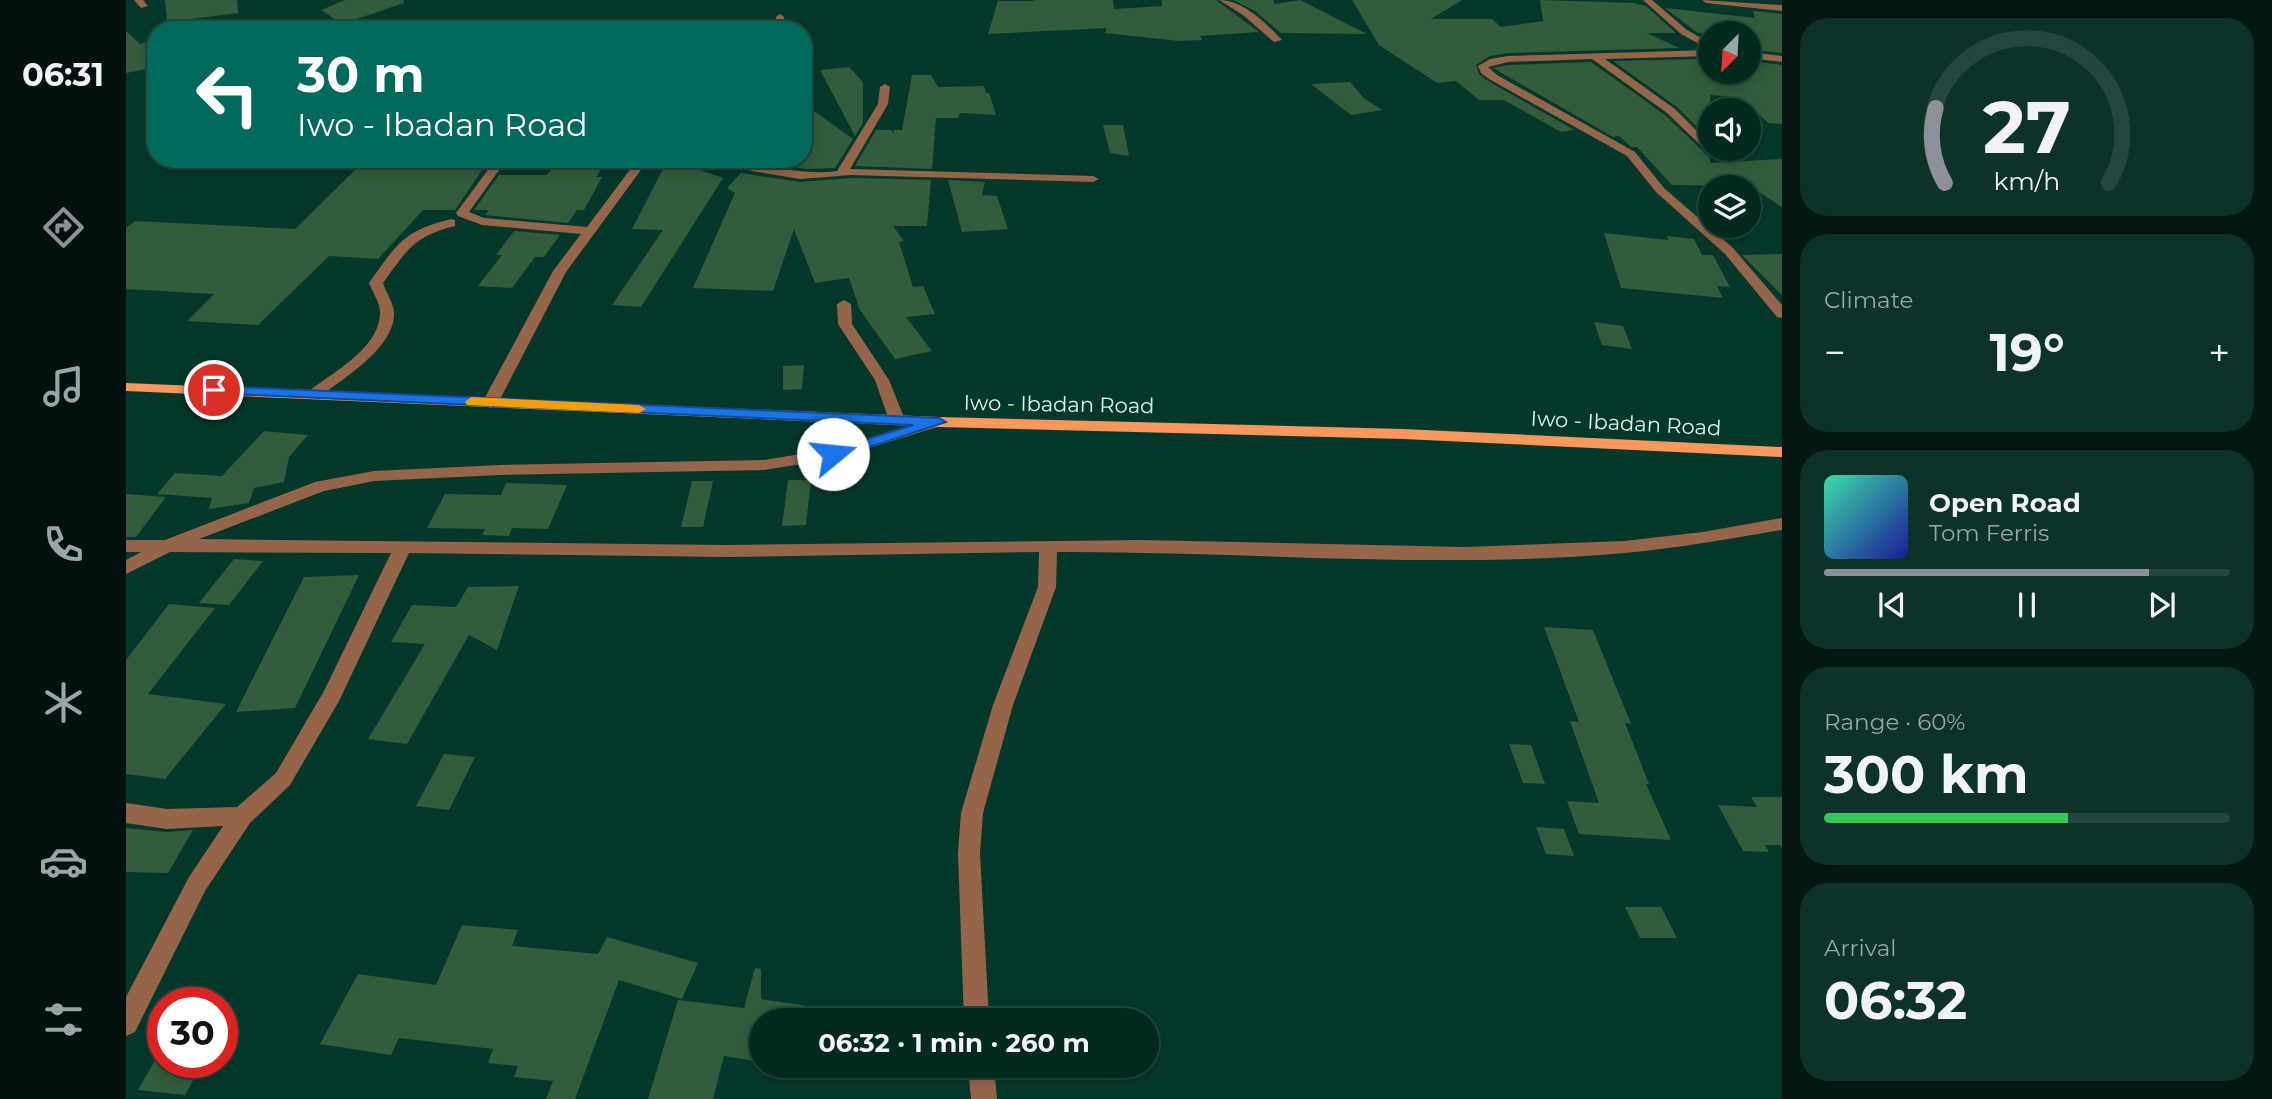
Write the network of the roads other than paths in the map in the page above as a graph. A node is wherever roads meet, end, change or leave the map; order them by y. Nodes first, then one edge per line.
1 (1223, 0) edge
2 (1647, 0) edge
3 (1706, 0) edge
4 (1782, 8) edge
5 (780, 17) dead end
6 (780, 21) edge
7 (1277, 40) dead end
8 (1698, 42) edge
9 (1698, 53) edge
10 (1594, 56) junction
11 (1761, 57) edge
12 (1782, 59) edge
13 (886, 87) dead end
14 (1698, 139) edge
15 (495, 168) edge
16 (637, 168) edge
17 (757, 168) edge
18 (841, 174) junction
19 (1093, 179) dead end
20 (451, 223) dead end
21 (588, 231) junction
22 (844, 304) dead end
23 (1782, 314) edge
24 (126, 387) edge
25 (314, 394) junction
26 (490, 403) junction
27 (897, 420) junction
28 (939, 422) junction
29 (1782, 452) edge
30 (1782, 524) edge
31 (168, 545) junction
32 (126, 546) edge
33 (1048, 547) junction
34 (402, 549) junction
35 (126, 568) edge
36 (126, 813) edge
37 (242, 816) junction
38 (976, 1008) edge
39 (126, 1024) edge
40 (982, 1078) edge
41 (984, 1099) edge

1 - 7 street
2 - 8 street
3 - 4 street
5 - 6 street
9 - 10 street
10 - 14 street
10 - 23 street
11 - 12 street
13 - 18 street
15 - 21 street
16 - 21 street
17 - 18 street
18 - 19 street
20 - 25 street
21 - 26 street
22 - 27 street
24 - 25 main road, Iwo - Ibadan Road
25 - 26 main road, Iwo - Ibadan Road
26 - 27 main road, Iwo - Ibadan Road
27 - 28 main road, Iwo - Ibadan Road
28 - 29 main road, Iwo - Ibadan Road
28 - 31 street
30 - 33 street
31 - 32 street
31 - 34 street
31 - 35 street
33 - 34 street
33 - 38 street
34 - 37 street
36 - 37 street
37 - 39 street
40 - 41 street

